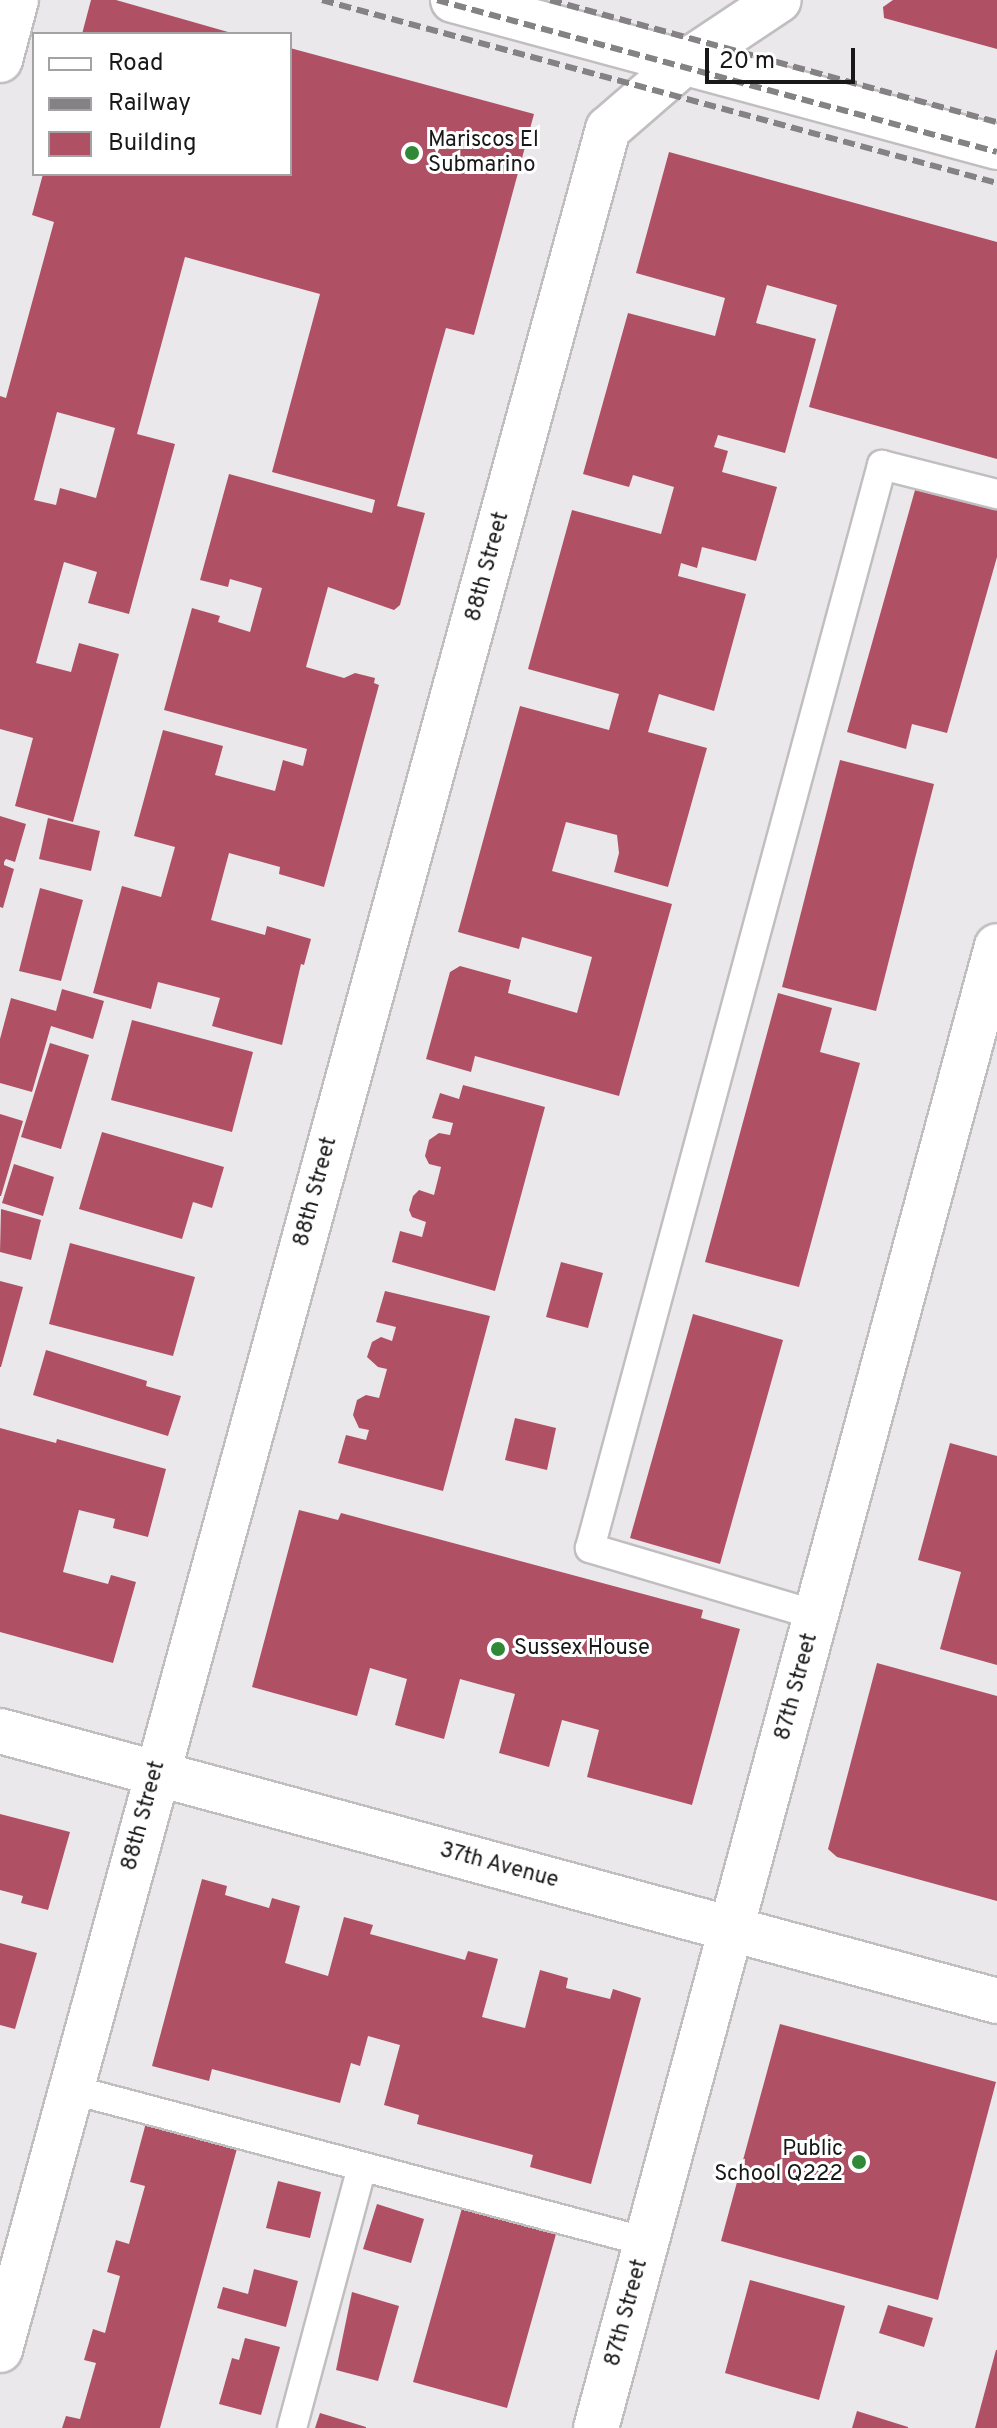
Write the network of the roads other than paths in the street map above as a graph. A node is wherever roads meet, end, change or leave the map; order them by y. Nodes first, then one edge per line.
1 (16, 0) edge
2 (453, 0) edge
3 (779, 0) edge
4 (0, 60) edge
5 (683, 64) junction
6 (997, 147) edge
7 (997, 494) edge
8 (997, 946) edge
9 (816, 1615) junction
10 (0, 1731) edge
11 (156, 1773) junction
12 (731, 1929) junction
13 (997, 2001) edge
14 (70, 2089) junction
15 (362, 2167) junction
16 (647, 2242) junction
17 (0, 2350) edge
18 (292, 2428) edge
19 (596, 2428) edge

1 - 4 street
2 - 5 street
3 - 5 street, 88th Street
5 - 6 street
5 - 11 street, 88th Street
7 - 9 lane
8 - 9 street, 87th Street
9 - 12 street, 87th Street
10 - 11 street, 37th Avenue
11 - 12 street, 37th Avenue
11 - 14 street, 88th Street
12 - 13 street, 37th Avenue
12 - 16 street, 87th Street
14 - 15 lane
14 - 17 street, 88th Street
15 - 16 lane
15 - 18 lane
16 - 19 street, 87th Street

